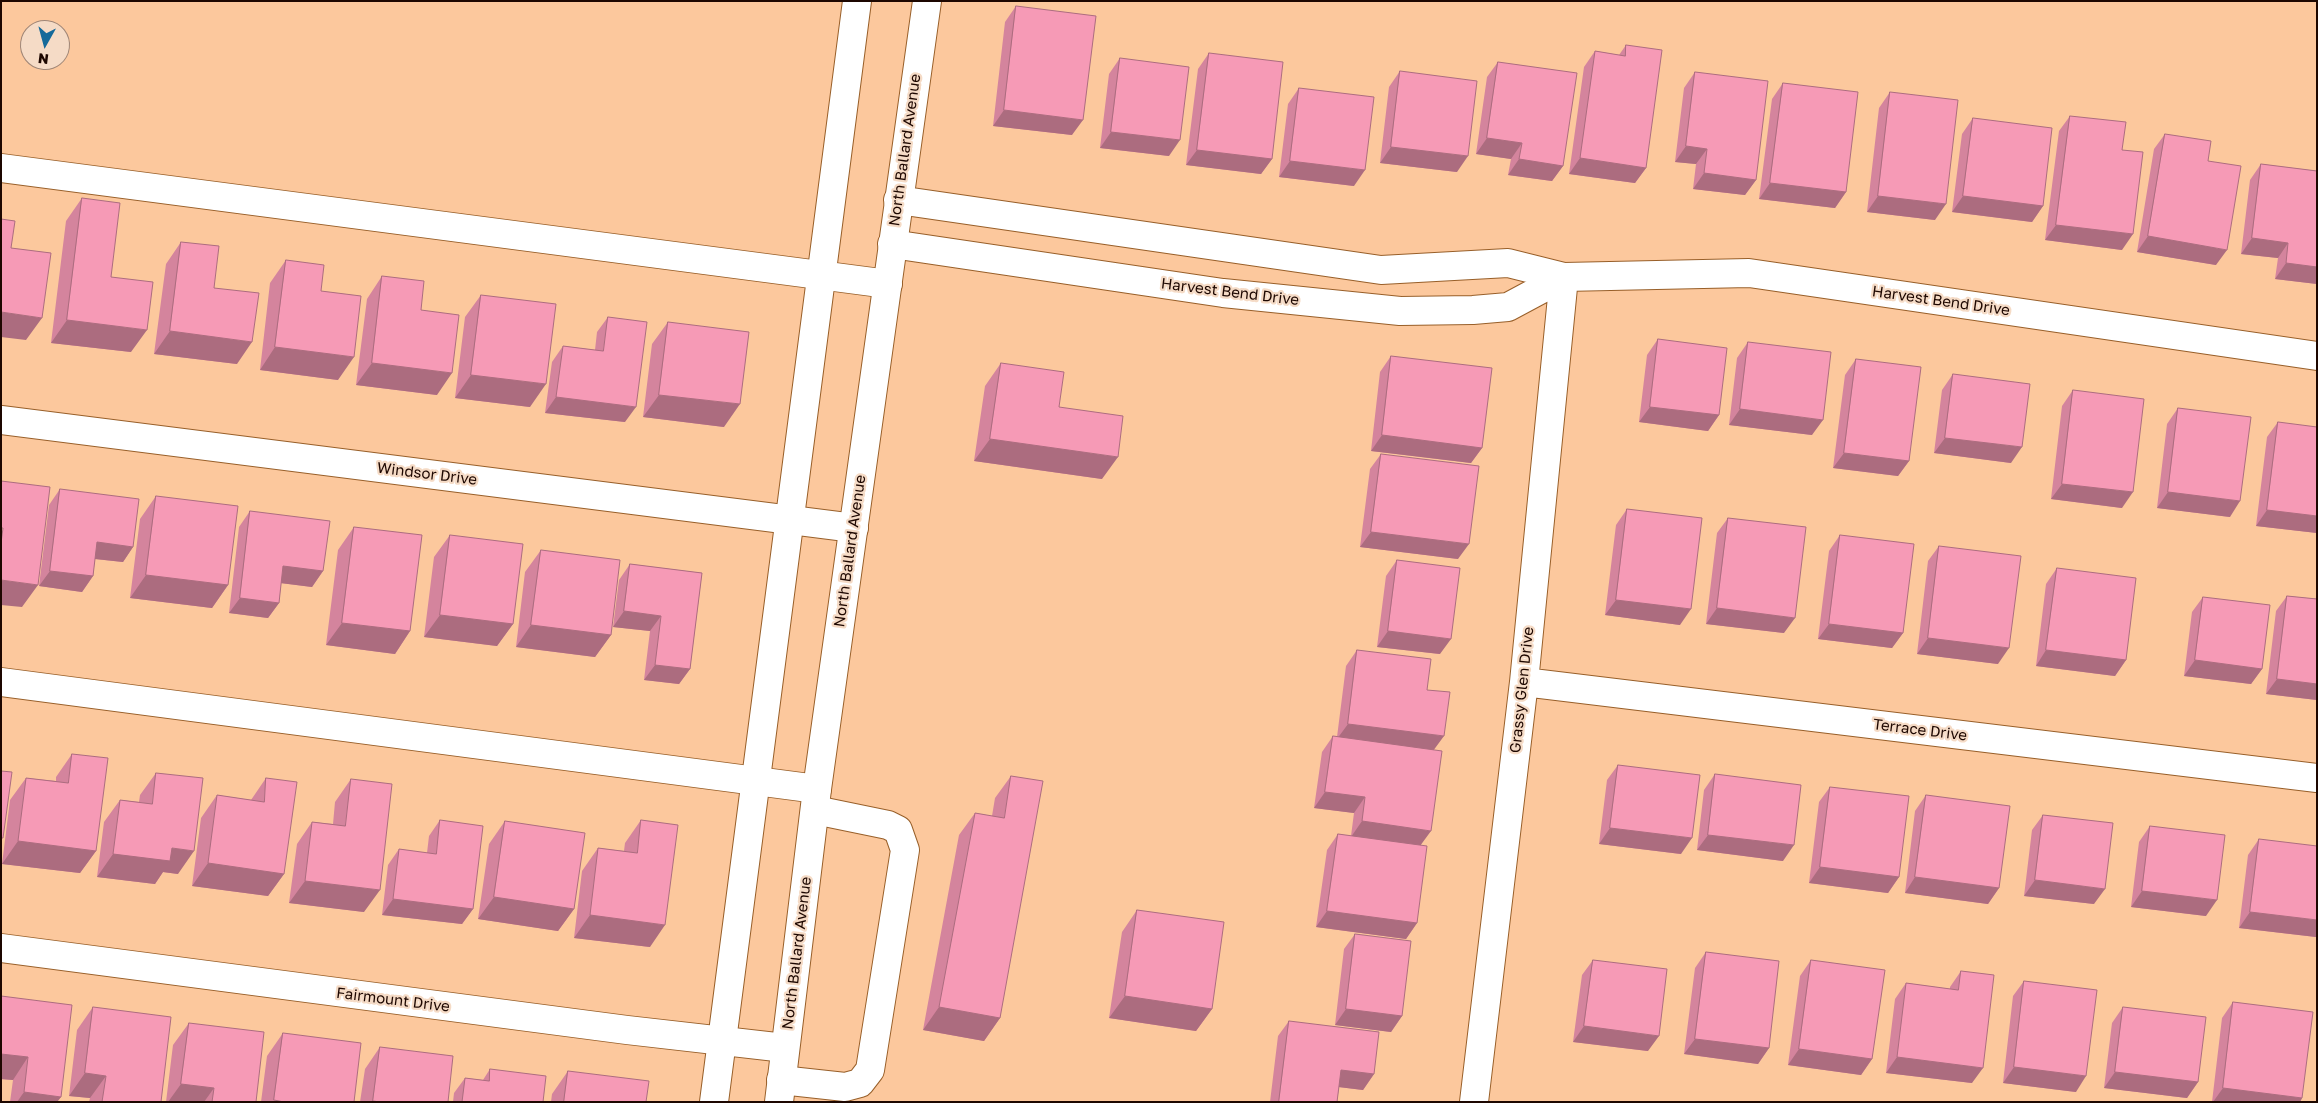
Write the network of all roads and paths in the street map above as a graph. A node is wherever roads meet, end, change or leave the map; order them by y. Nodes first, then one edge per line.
1 (857, 1) edge
2 (927, 1) edge
3 (1, 168) edge
4 (898, 200) junction
5 (892, 244) junction
6 (1564, 276) junction
7 (821, 277) junction
8 (888, 284) junction
9 (2317, 356) edge
10 (1, 420) edge
11 (789, 520) junction
12 (854, 528) junction
13 (1, 682) edge
14 (1524, 682) junction
15 (2317, 778) edge
16 (756, 781) junction
17 (816, 800) junction
18 (1, 948) edge
19 (722, 1041) junction
20 (785, 1048) junction
21 (780, 1091) edge
22 (714, 1102) edge
23 (1474, 1102) edge

1 - 7 street
2 - 4 street, North Ballard Avenue
3 - 7 street
4 - 5 street, North Ballard Avenue
4 - 6 street, Harvest Bend Drive
5 - 6 street, Harvest Bend Drive
5 - 8 street, North Ballard Avenue
6 - 9 street, Harvest Bend Drive
6 - 14 street, Grassy Glen Drive
7 - 8 street
7 - 11 street
8 - 12 street, North Ballard Avenue
10 - 11 street, Windsor Drive
11 - 12 street, Windsor Drive
11 - 16 street
12 - 17 street, North Ballard Avenue
13 - 16 street
14 - 15 street, Terrace Drive
14 - 23 street, Grassy Glen Drive
16 - 17 street
16 - 19 street
17 - 20 street, North Ballard Avenue
17 - 21 street
18 - 19 street, Fairmount Drive
19 - 20 street, Fairmount Drive
19 - 22 street
20 - 21 street, North Ballard Avenue

